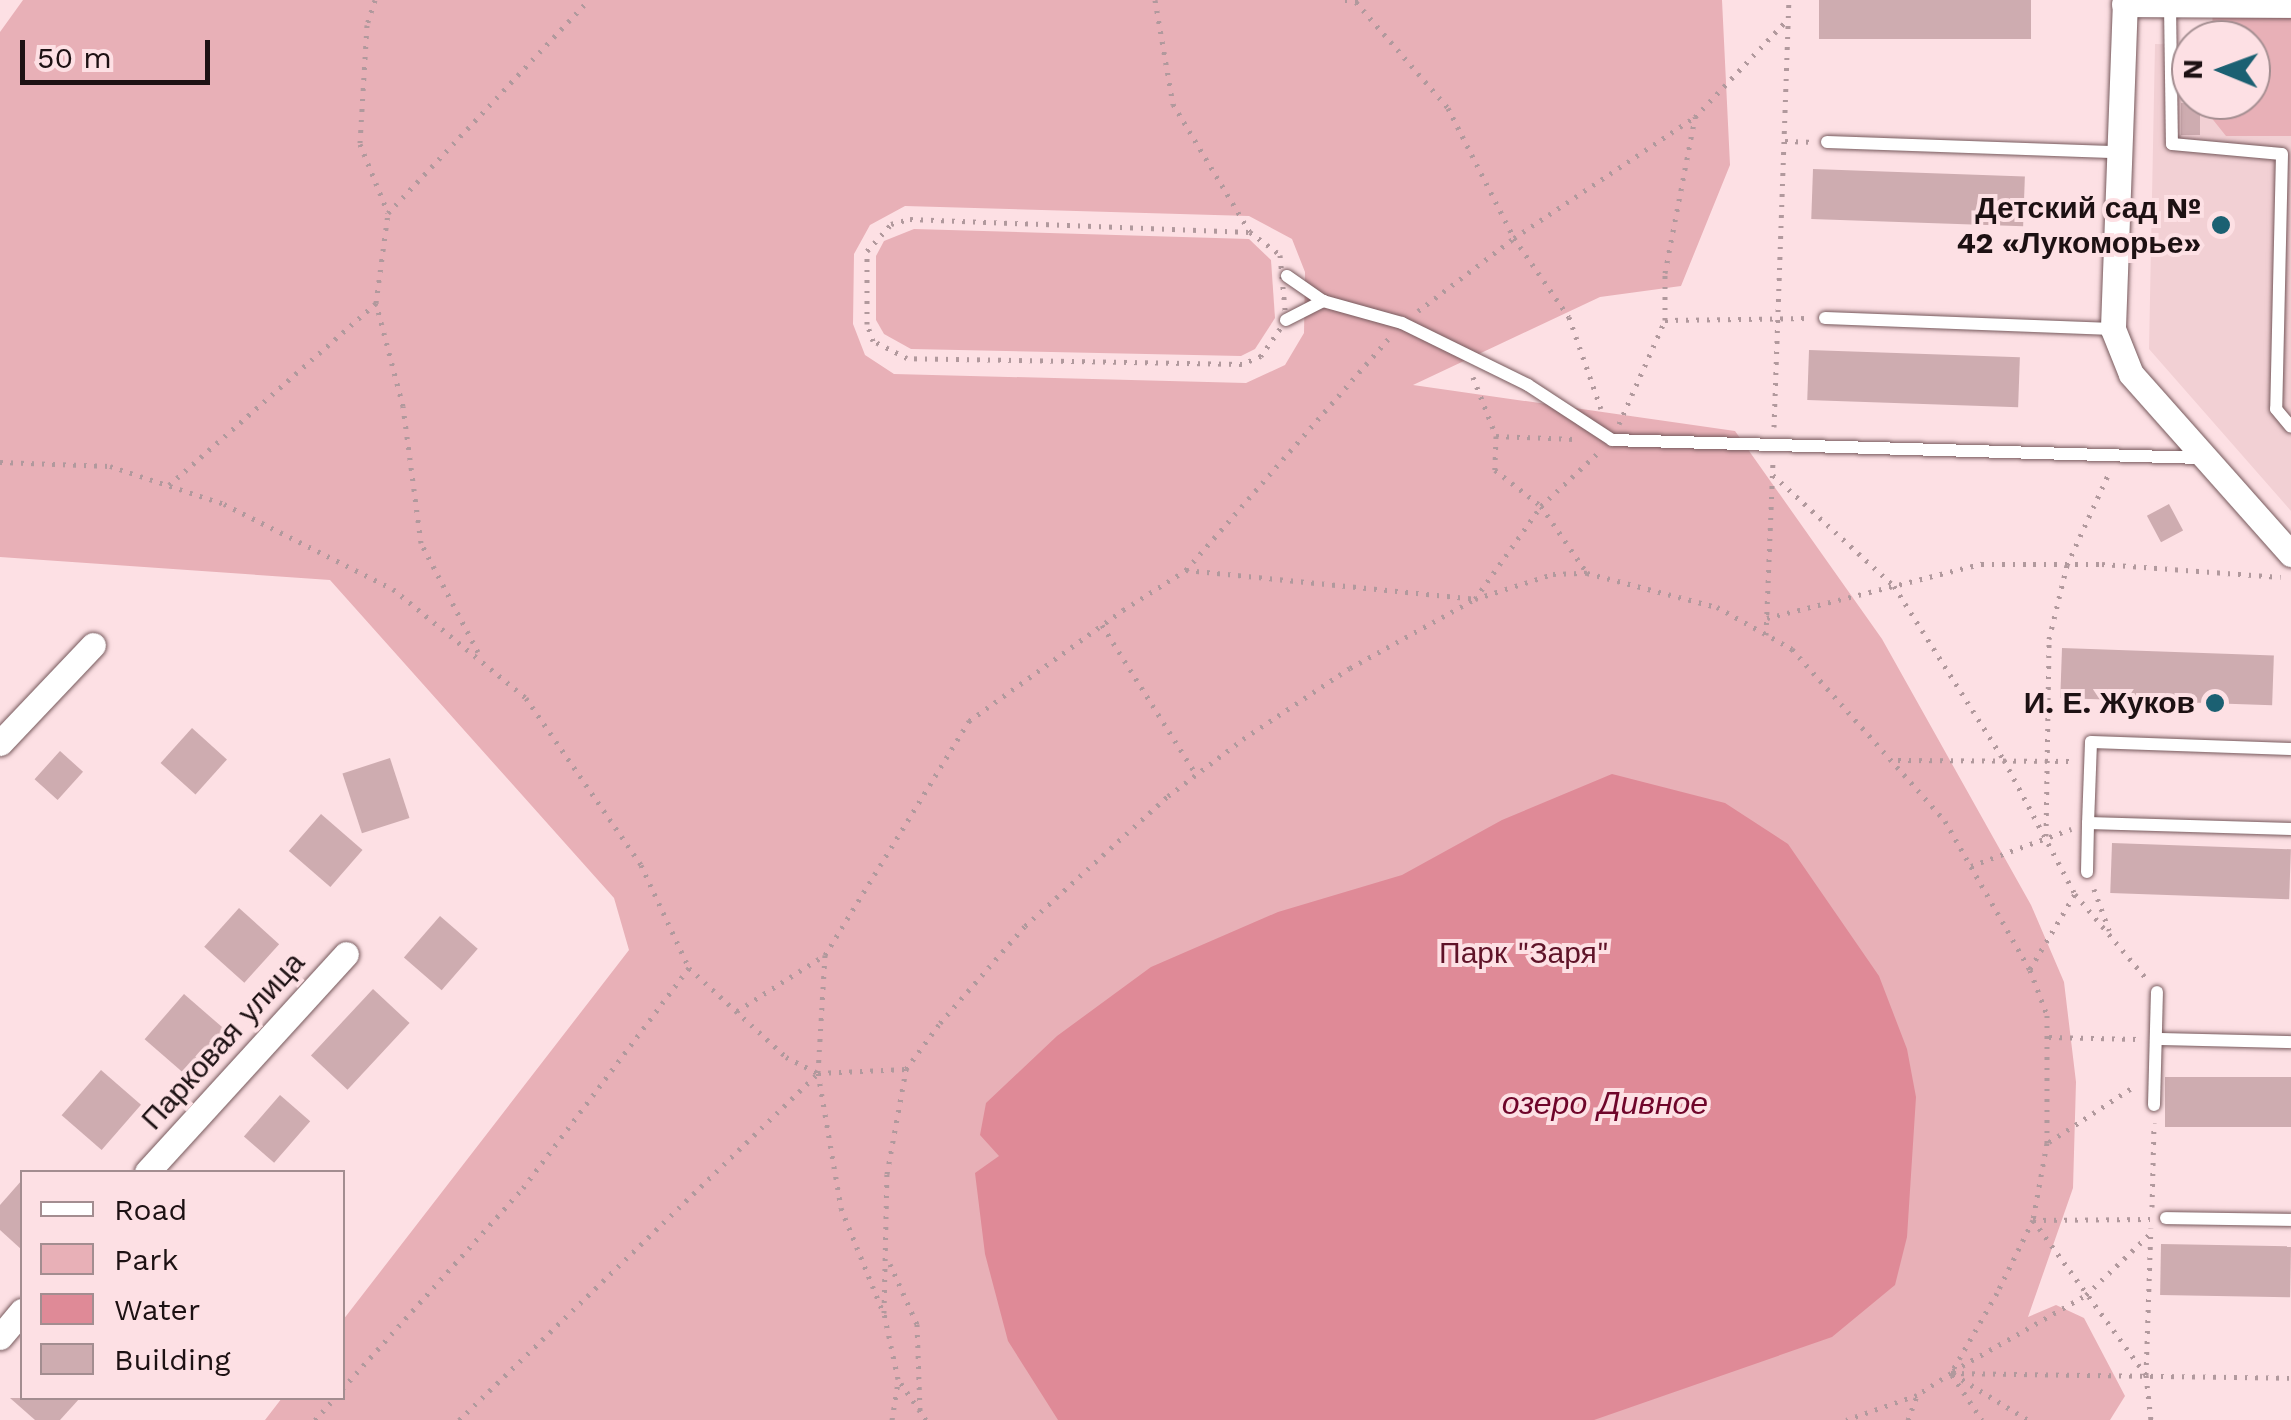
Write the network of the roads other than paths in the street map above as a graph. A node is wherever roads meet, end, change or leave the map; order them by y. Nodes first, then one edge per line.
1 (2125, 2) edge
2 (2170, 4) junction
3 (2291, 6) edge
4 (1827, 142) road end
5 (2118, 152) junction
6 (2286, 154) edge
7 (1287, 276) road end
8 (1323, 301) junction
9 (1825, 318) road end
10 (1286, 320) road end
11 (2113, 329) junction
12 (2291, 427) edge
13 (2204, 458) junction
14 (2291, 554) edge
15 (92, 645) dead end
16 (0, 743) edge
17 (2291, 749) edge
18 (2088, 823) junction
19 (2291, 829) edge
20 (2087, 872) road end
21 (346, 954) dead end
22 (2157, 992) road end
23 (2156, 1039) junction
24 (2291, 1042) edge
25 (2154, 1105) road end
26 (149, 1170) edge
27 (2159, 1218) road end
28 (2291, 1220) edge
29 (20, 1313) edge
30 (0, 1336) edge

1 - 2 street
1 - 5 street
2 - 3 street
2 - 6 lane
4 - 5 lane
5 - 11 street
6 - 12 lane
7 - 8 lane
8 - 10 lane
8 - 13 lane
9 - 11 lane
11 - 13 street
13 - 14 street
15 - 16 street
17 - 18 lane
18 - 19 lane
18 - 20 lane
21 - 26 street, Парковая улица
22 - 23 lane
23 - 24 lane
23 - 25 lane
27 - 28 lane
29 - 30 street

